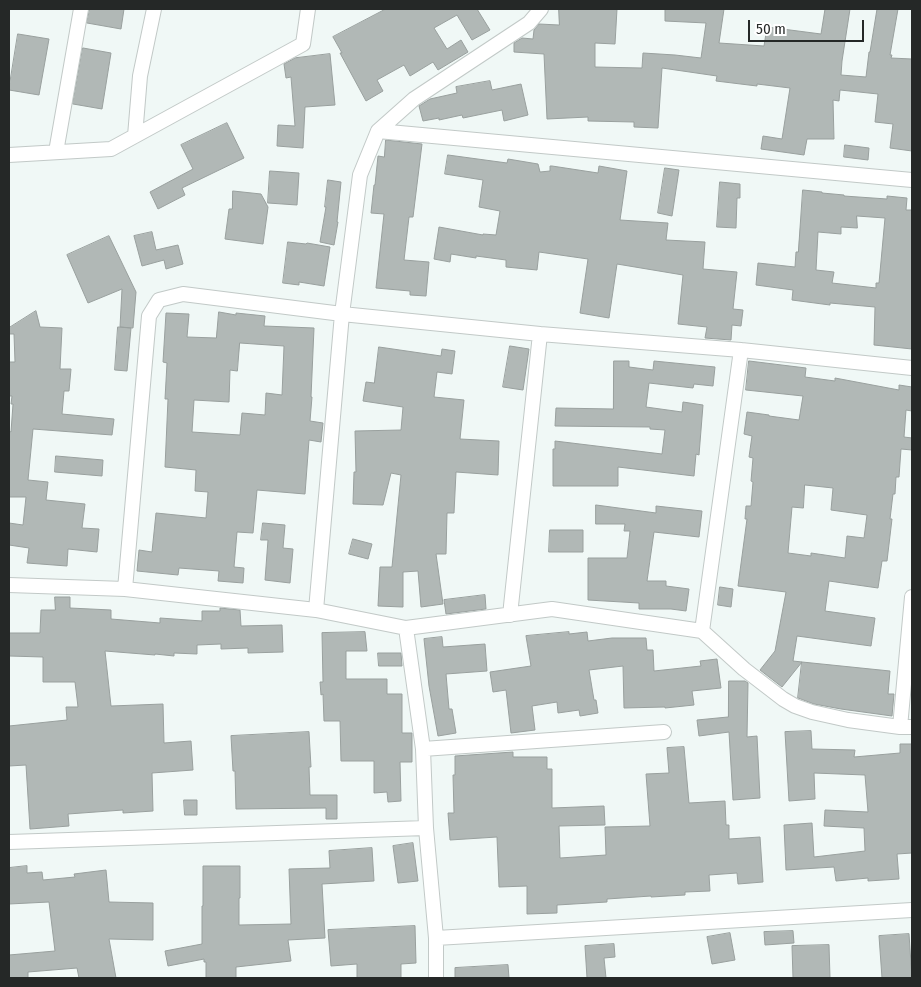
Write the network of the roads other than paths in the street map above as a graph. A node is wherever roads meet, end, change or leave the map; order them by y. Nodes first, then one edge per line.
1 (81, 9) edge
2 (154, 9) edge
3 (308, 9) edge
4 (541, 9) edge
5 (378, 131) junction
6 (136, 136) junction
7 (56, 152) junction
8 (9, 155) edge
9 (912, 180) edge
10 (342, 314) junction
11 (540, 334) junction
12 (741, 350) junction
13 (912, 368) edge
14 (9, 585) edge
15 (125, 589) junction
16 (912, 597) edge
17 (316, 610) junction
18 (510, 614) junction
19 (406, 628) junction
20 (702, 631) junction
21 (906, 727) edge
22 (664, 732) dead end
23 (423, 749) junction
24 (426, 828) junction
25 (9, 842) edge
26 (912, 910) edge
27 (436, 938) junction
28 (436, 978) edge

1 - 7 street
2 - 6 street
3 - 6 street
4 - 5 street
5 - 9 street
5 - 10 street
6 - 7 street
7 - 8 street
10 - 11 street
10 - 15 street
10 - 17 street
11 - 12 street
11 - 18 street
12 - 13 street
12 - 20 street
14 - 15 street
15 - 17 street
16 - 21 street
17 - 19 street
18 - 19 street
18 - 20 street
19 - 23 street
20 - 21 street
22 - 23 street
23 - 24 street
24 - 25 street
24 - 27 street
26 - 27 street
27 - 28 street

